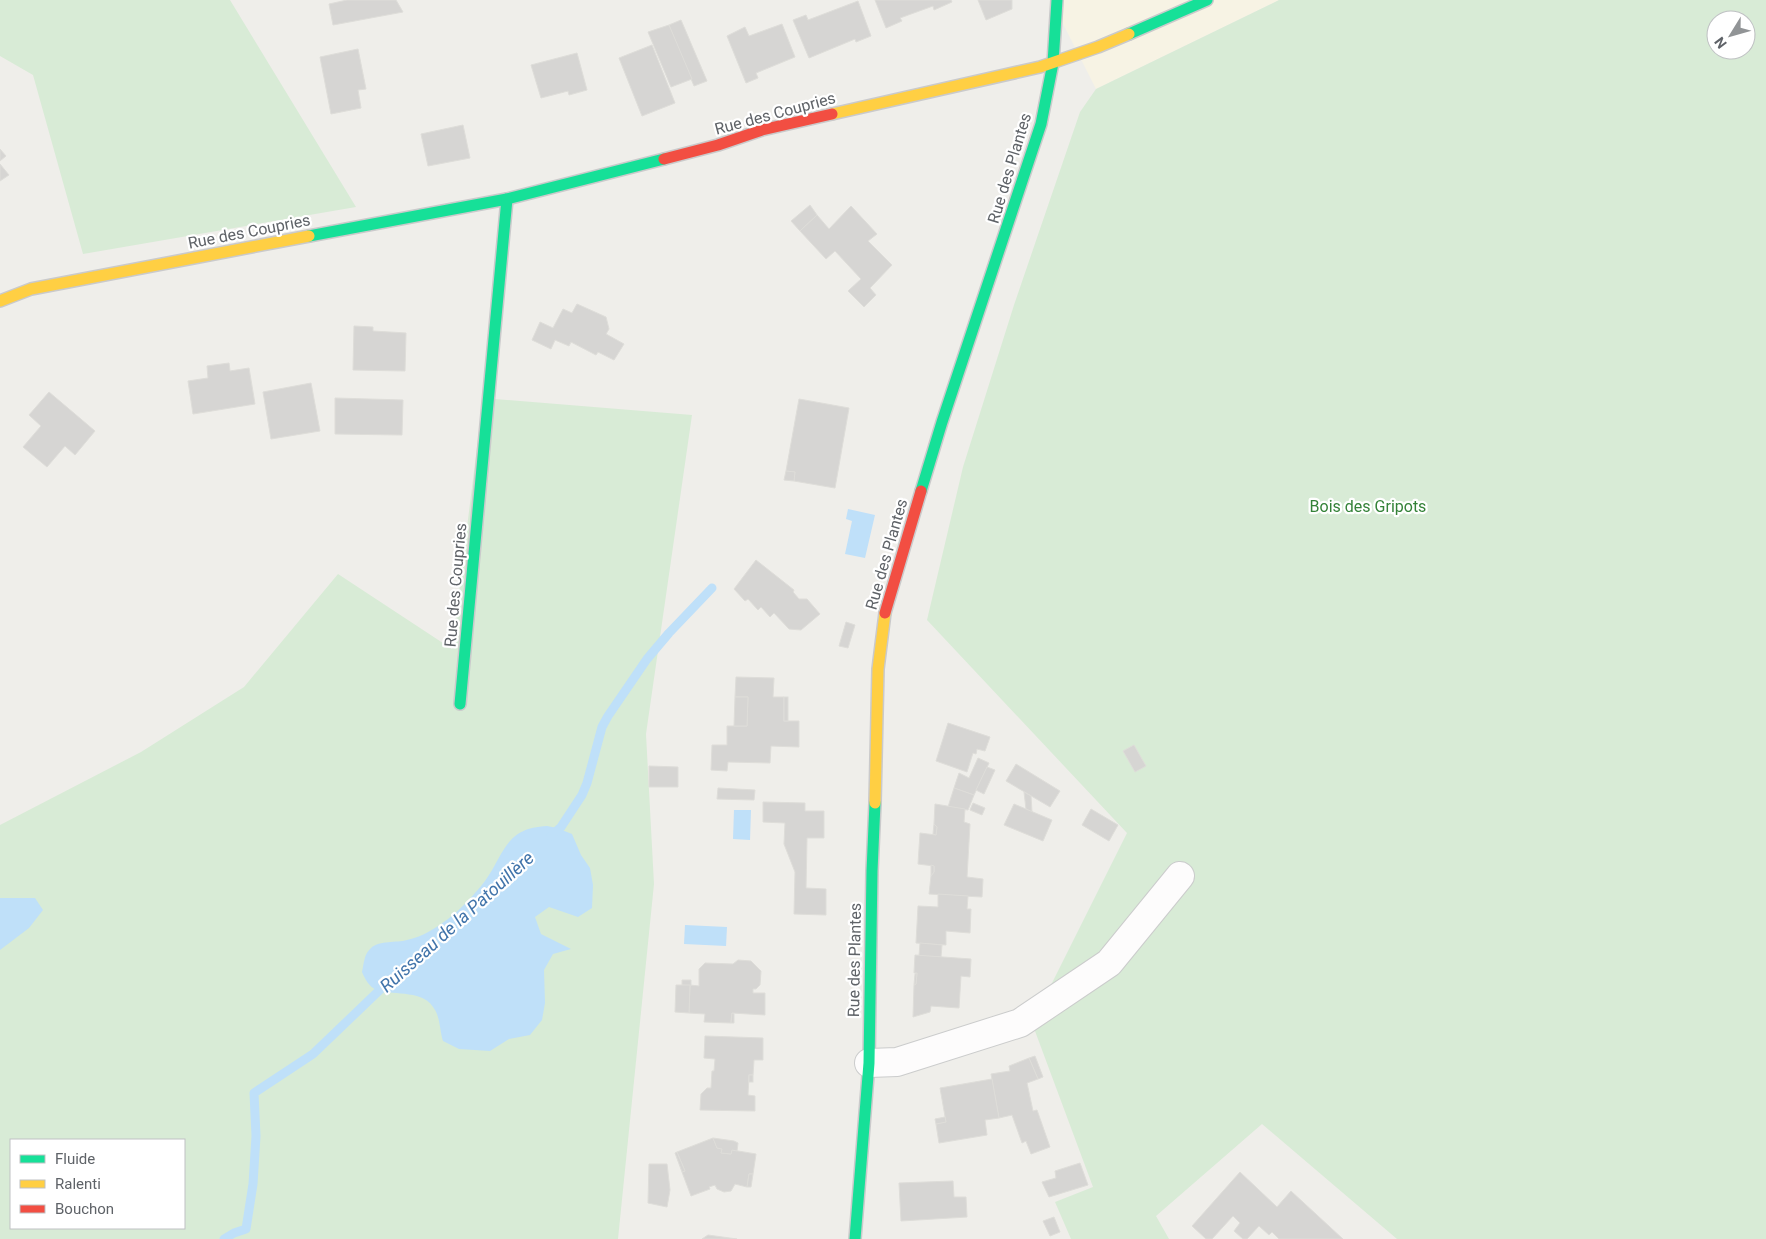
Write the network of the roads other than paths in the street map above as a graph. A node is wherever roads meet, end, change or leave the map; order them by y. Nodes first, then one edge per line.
1 (1057, 0) edge
2 (1207, 0) edge
3 (1053, 64) junction
4 (506, 199) junction
5 (0, 301) edge
6 (460, 704) dead end
7 (1180, 876) dead end
8 (869, 1063) junction
9 (855, 1239) edge

1 - 3 street, Rue des Plantes
2 - 3 street
3 - 4 street, Rue des Coupries
3 - 8 street, Rue des Plantes
4 - 5 street, Rue des Coupries
4 - 6 street, Rue des Coupries
7 - 8 street
8 - 9 street, Rue des Plantes

